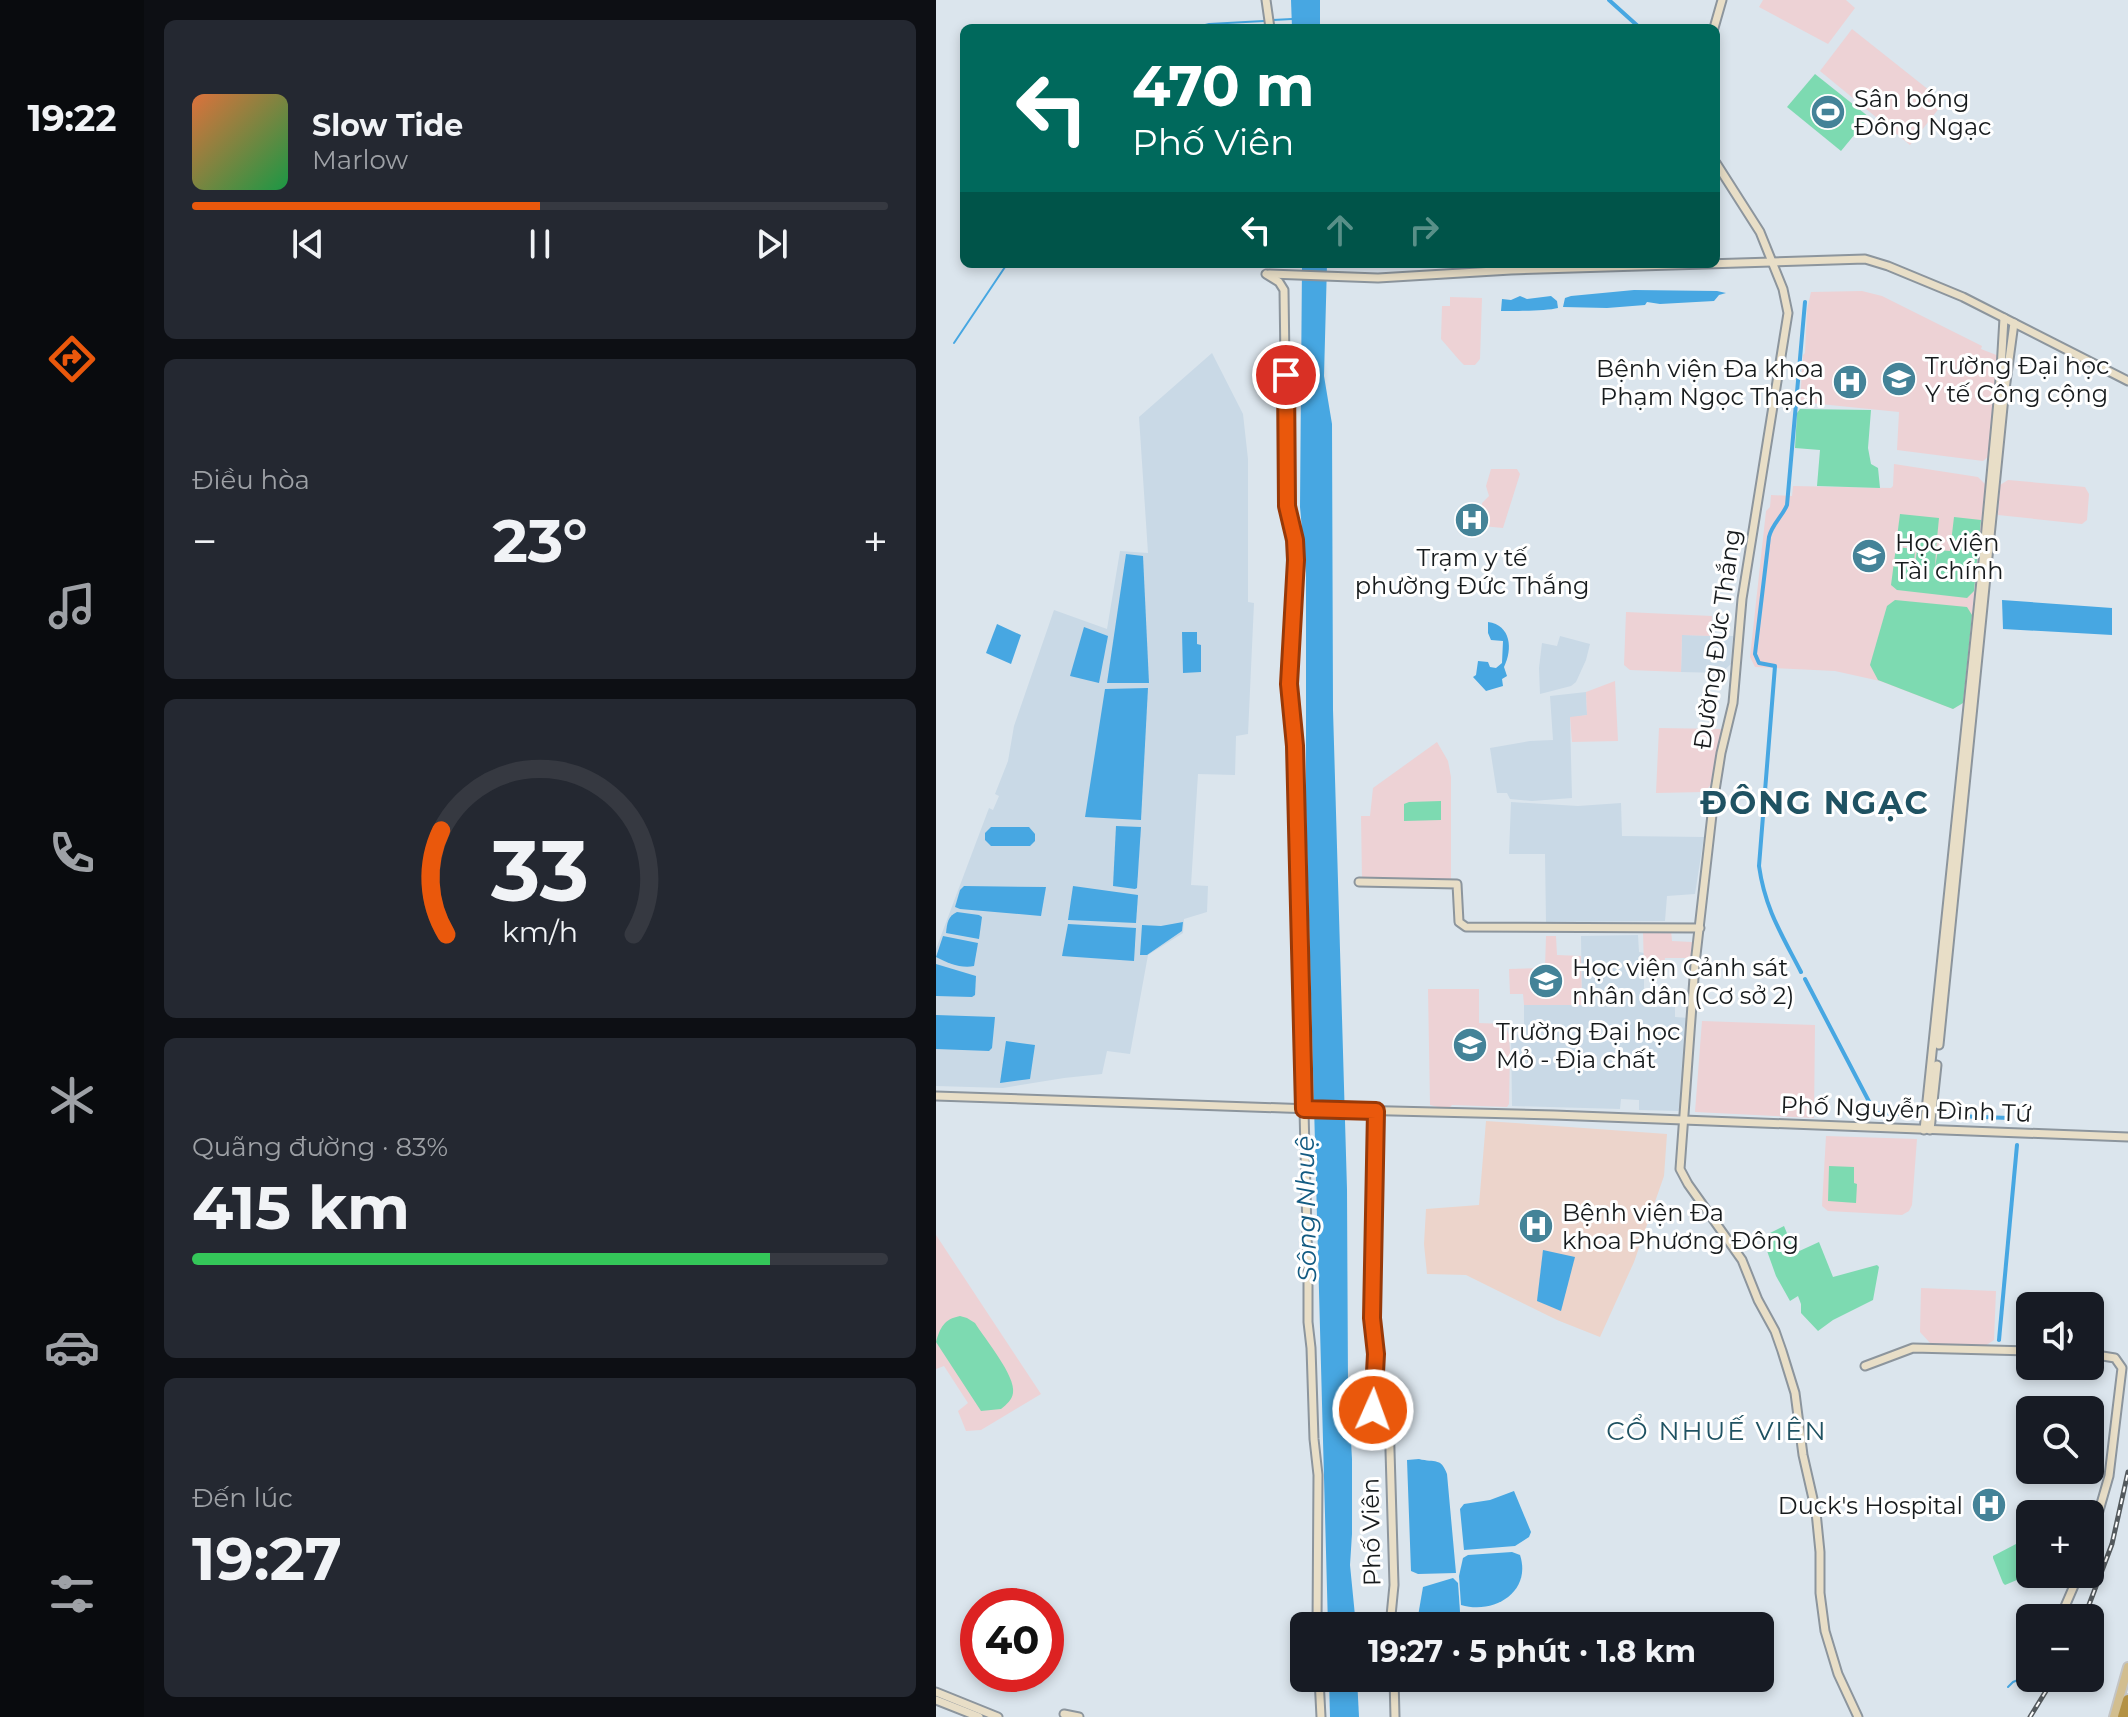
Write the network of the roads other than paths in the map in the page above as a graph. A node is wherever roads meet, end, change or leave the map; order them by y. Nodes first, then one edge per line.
1 (1266, 0) edge
2 (1722, 0) edge
3 (1269, 24) edge
4 (1715, 24) edge
5 (1720, 169) edge
6 (1773, 263) junction
7 (1720, 264) edge
8 (1586, 268) edge
9 (2004, 318) junction
10 (2014, 323) junction
11 (2128, 381) edge
12 (1359, 882) dead end
13 (1700, 928) junction
14 (936, 1096) edge
15 (1308, 1109) junction
16 (1929, 1109) junction
17 (1376, 1111) junction
18 (1682, 1120) junction
19 (1927, 1130) junction
20 (2128, 1137) edge
21 (2016, 1351) edge
22 (2104, 1356) edge
23 (1865, 1366) dead end
24 (2102, 1500) edge
25 (1317, 1612) edge
26 (1391, 1612) edge
27 (2128, 1667) edge
28 (936, 1692) edge
29 (1320, 1692) edge
30 (1394, 1692) edge
31 (2128, 1697) edge
32 (936, 1700) edge
33 (1064, 1714) dead end
34 (979, 1717) edge
35 (998, 1717) edge
36 (1079, 1717) edge
37 (1321, 1717) edge
38 (1395, 1717) edge
39 (1858, 1717) edge
40 (2114, 1717) edge
41 (2123, 1717) edge

1 - 3 street
2 - 4 street
5 - 6 street, Đường Đức Thắng
6 - 7 street
6 - 9 street
6 - 13 street, Đường Đức Thắng
8 - 15 street
9 - 10 street
9 - 16 street
10 - 11 street
10 - 16 street
12 - 13 street
13 - 18 street, Đường Đức Thắng
14 - 15 street
15 - 17 street
15 - 25 street
16 - 19 street
17 - 18 street
17 - 26 street, Phố Viên
18 - 19 street, Phố Nguyễn Đình Tứ
18 - 39 street, Đường Đức Thắng
19 - 20 street, Phố Nguyễn Đình Tứ
21 - 23 street
22 - 24 street
27 - 40 main road
28 - 35 street
29 - 37 street
30 - 38 street
31 - 41 highway
32 - 34 street
33 - 36 street

